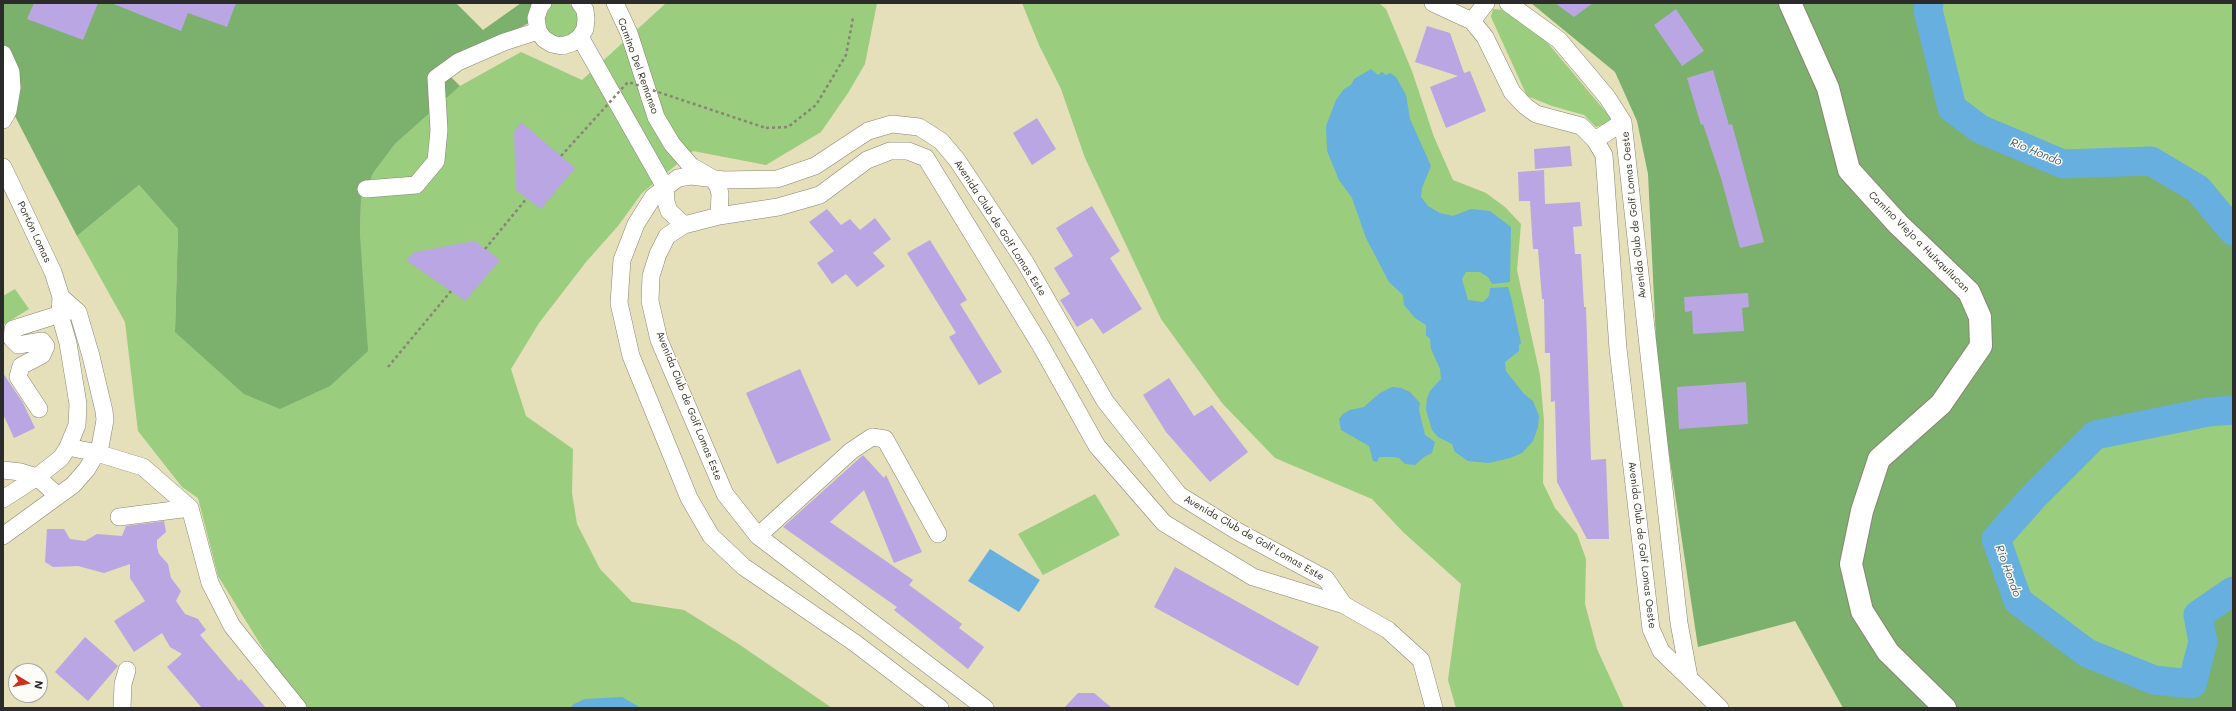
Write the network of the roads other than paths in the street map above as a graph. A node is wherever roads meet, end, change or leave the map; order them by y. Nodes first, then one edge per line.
1 (543, 3) edge
2 (580, 3) edge
3 (615, 3) edge
4 (1433, 3) edge
5 (1486, 3) edge
6 (1508, 3) edge
7 (1790, 3) edge
8 (1472, 21) junction
9 (538, 31) junction
10 (580, 37) junction
11 (3, 54) edge
12 (3, 120) edge
13 (1623, 122) junction
14 (1595, 140) junction
15 (3, 167) edge
16 (712, 178) junction
17 (665, 187) junction
18 (366, 189) dead end
19 (719, 216) junction
20 (684, 225) junction
21 (62, 297) junction
22 (76, 308) junction
23 (60, 315) junction
24 (39, 409) dead end
25 (78, 415) junction
26 (104, 420) junction
27 (68, 447) junction
28 (97, 453) junction
29 (3, 470) edge
30 (37, 477) junction
31 (58, 496) junction
32 (3, 499) edge
33 (190, 508) junction
34 (119, 517) dead end
35 (938, 534) dead end
36 (3, 536) edge
37 (758, 536) junction
38 (1344, 605) junction
39 (127, 670) dead end
40 (1689, 677) junction
41 (122, 708) edge
42 (298, 708) edge
43 (940, 708) edge
44 (986, 708) edge
45 (1434, 708) edge
46 (1720, 708) edge
47 (1945, 708) edge

1 - 9 street
2 - 10 street
3 - 16 street, Camino Del Remanso
4 - 8 street, Avenida Club de Golf Lomas Oeste
5 - 8 street
6 - 13 street, Avenida Club de Golf Lomas Oeste
7 - 47 main road, Camino Viejo a Huixquilucan
8 - 14 street, Avenida Club de Golf Lomas Oeste
9 - 10 street
9 - 18 street
10 - 17 street
11 - 12 street
13 - 14 street
13 - 40 street, Avenida Club de Golf Lomas Oeste
14 - 40 street, Avenida Club de Golf Lomas Oeste
15 - 21 street, Portón Lomas
16 - 17 street, Avenida Club de Golf Lomas Este
16 - 19 street
16 - 38 street, Avenida Club de Golf Lomas Este
17 - 20 street
17 - 43 street, Avenida Club de Golf Lomas Este
19 - 20 street, Avenida Club de Golf Lomas Este
19 - 38 street, Avenida Club de Golf Lomas Este
20 - 37 street, Avenida Club de Golf Lomas Este
21 - 22 street
21 - 23 street, Portón Lomas
22 - 23 street
22 - 26 street
23 - 24 street
23 - 25 street
25 - 26 street
25 - 27 street
26 - 28 street
27 - 28 street
27 - 30 street
28 - 31 street
28 - 33 street
29 - 30 street
30 - 31 street
30 - 32 street
31 - 36 street
33 - 34 street
33 - 42 street
35 - 37 street
37 - 44 street, Avenida Club de Golf Lomas Este
38 - 45 street
39 - 41 street
40 - 46 street

